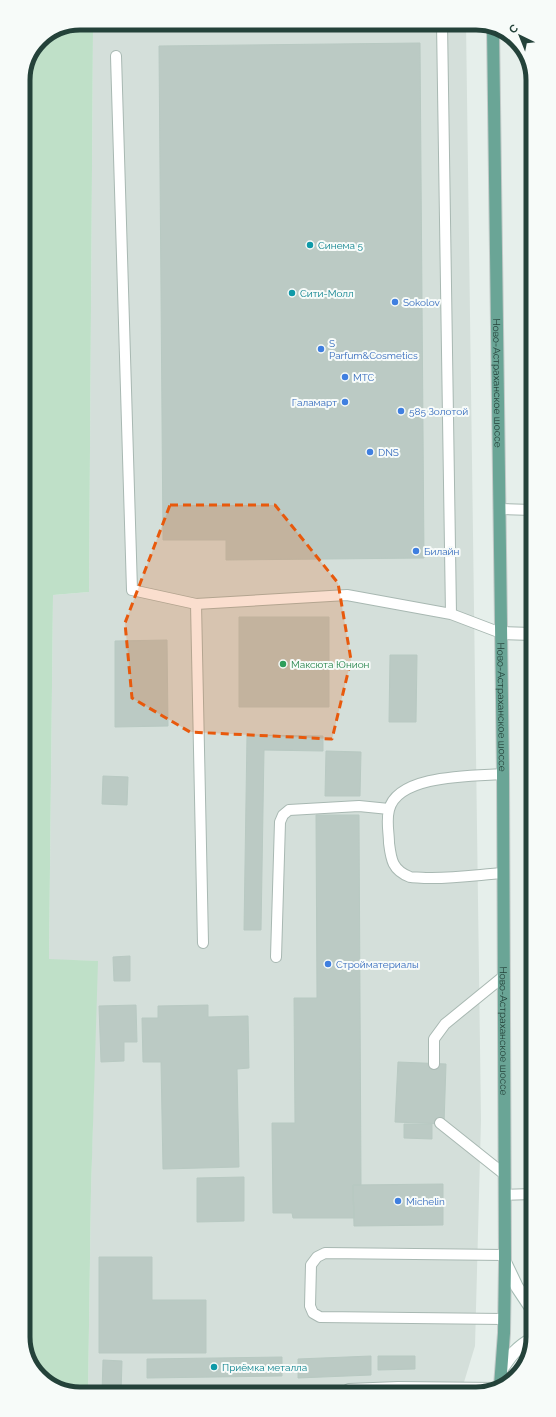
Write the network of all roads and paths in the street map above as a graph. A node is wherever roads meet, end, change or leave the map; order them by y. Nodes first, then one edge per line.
1 (442, 30) edge
2 (494, 34) edge
3 (116, 56) dead end
4 (500, 509) junction
5 (526, 510) edge
6 (196, 604) junction
7 (451, 614) junction
8 (501, 633) junction
9 (526, 634) edge
10 (503, 774) junction
11 (389, 809) junction
12 (503, 873) junction
13 (204, 943) dead end
14 (276, 957) dead end
15 (504, 976) junction
16 (434, 1064) dead end
17 (440, 1124) dead end
18 (504, 1174) junction
19 (526, 1194) edge
20 (504, 1195) junction
21 (505, 1258) junction
22 (526, 1301) edge
23 (504, 1318) junction
24 (526, 1342) edge
25 (502, 1369) junction
26 (501, 1381) edge

1 - 7 lane
2 - 4 main road, Ново-Астраханское шоссе
3 - 6 lane
4 - 5 lane
4 - 8 main road, Ново-Астраханское шоссе
6 - 7 lane
6 - 13 lane
7 - 8 lane
8 - 9 main road
8 - 10 main road, Ново-Астраханское шоссе
10 - 11 lane
10 - 12 main road, Ново-Астраханское шоссе
11 - 12 lane
11 - 14 lane
12 - 15 main road, Ново-Астраханское шоссе
15 - 16 lane
15 - 18 main road, Ново-Астраханское шоссе
17 - 18 lane
18 - 20 main road, Ново-Астраханское шоссе
19 - 20 lane
20 - 21 main road, Ново-Астраханское шоссе
21 - 22 main road
21 - 23 main road, Ново-Астраханское шоссе
21 - 23 lane
23 - 25 main road, Ново-Астраханское шоссе
24 - 25 main road
25 - 26 main road, Ново-Астраханское шоссе

